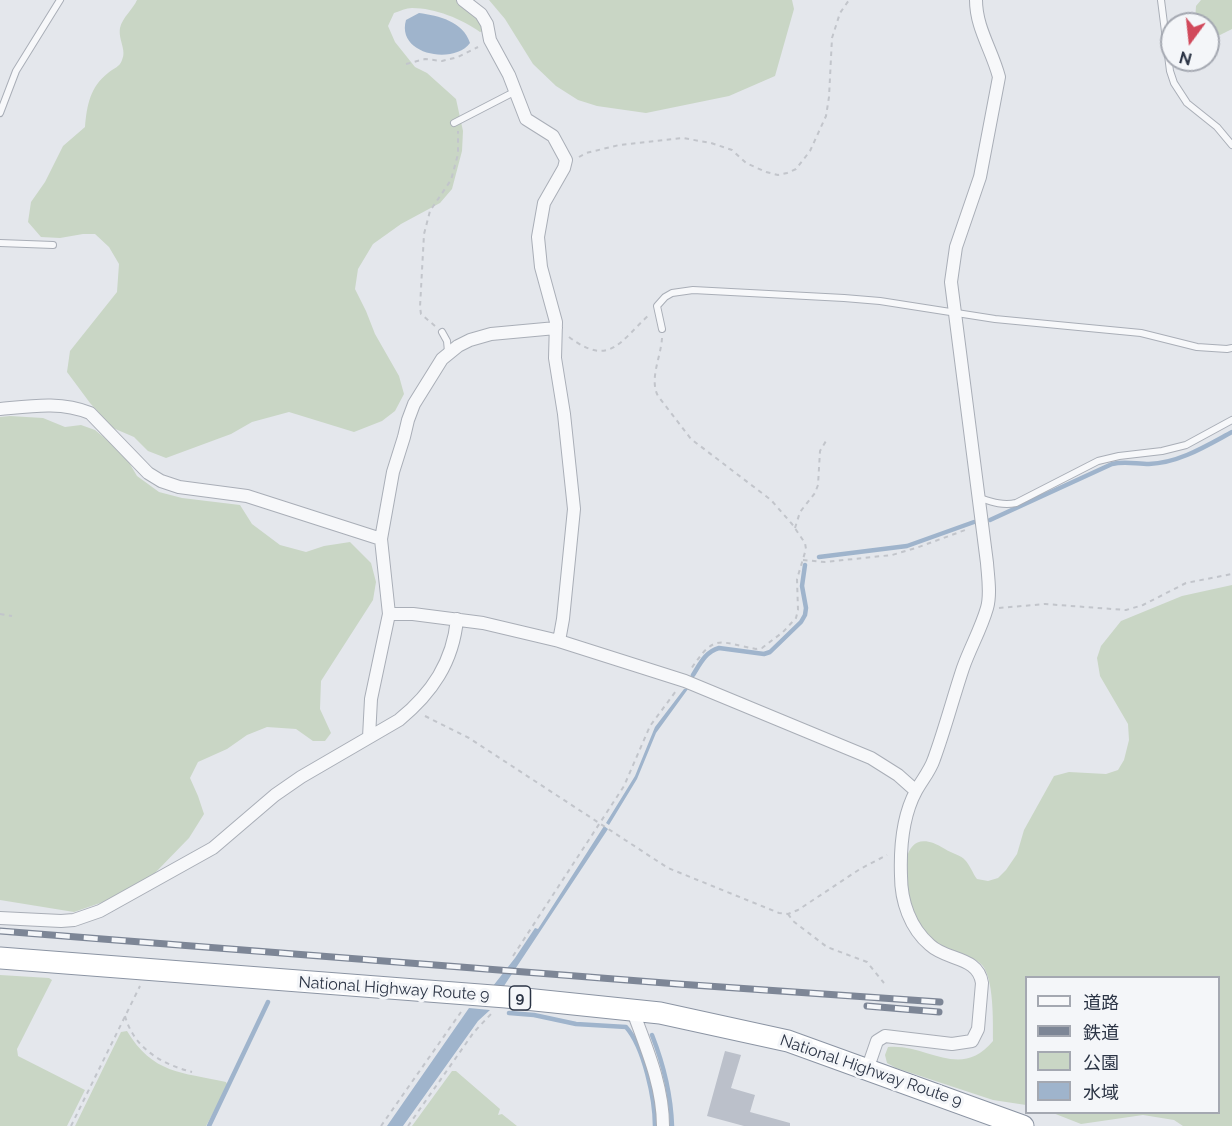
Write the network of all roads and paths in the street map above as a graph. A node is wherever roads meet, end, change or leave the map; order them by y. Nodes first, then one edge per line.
1 (60, 0) edge
2 (463, 0) edge
3 (849, 0) edge
4 (976, 0) edge
5 (1161, 0) edge
6 (490, 40) junction
7 (406, 64) dead end
8 (514, 92) junction
9 (0, 113) edge
10 (455, 123) joint
11 (1232, 145) edge
12 (566, 164) junction
13 (0, 243) edge
14 (53, 245) dead end
15 (657, 312) junction
16 (954, 312) junction
17 (556, 328) junction
18 (662, 329) joint
19 (442, 332) joint
20 (1232, 348) edge
21 (448, 352) junction
22 (0, 409) edge
23 (1232, 420) edge
24 (826, 441) dead end
25 (979, 498) junction
26 (982, 525) junction
27 (795, 528) junction
28 (381, 539) junction
29 (803, 560) junction
30 (1232, 574) edge
31 (987, 607) junction
32 (0, 614) edge
33 (389, 614) junction
34 (12, 616) dead end
35 (457, 619) junction
36 (559, 641) junction
37 (686, 676) dead end
38 (680, 685) dead end
39 (412, 710) junction
40 (369, 737) junction
41 (916, 791) junction
42 (601, 823) junction
43 (901, 853) junction
44 (788, 914) junction
45 (0, 918) edge
46 (513, 956) dead end
47 (0, 958) edge
48 (885, 984) dead end
49 (140, 988) dead end
50 (473, 995) junction
51 (506, 997) junction
52 (632, 1009) junction
53 (125, 1016) junction
54 (867, 1070) junction
55 (192, 1072) dead end
56 (71, 1126) edge
57 (381, 1126) edge
58 (408, 1126) edge
59 (663, 1126) edge
60 (1023, 1126) edge

1 - 9 lane
2 - 6 street
3 - 12 path
4 - 16 street
5 - 11 lane
6 - 7 path
6 - 8 street
8 - 10 lane
8 - 12 street
10 - 19 path
12 - 17 street
13 - 14 lane
15 - 16 lane
15 - 17 path
15 - 18 lane
16 - 20 lane
16 - 25 street
17 - 21 street
17 - 36 street
18 - 27 path
19 - 21 lane
21 - 28 street
22 - 28 street
23 - 25 lane
24 - 27 path
25 - 26 street
26 - 29 path
26 - 31 street
27 - 29 path
28 - 33 street
29 - 37 path
30 - 31 path
31 - 41 street
32 - 34 path
33 - 35 street
33 - 40 street
35 - 36 street
35 - 39 street
36 - 41 street
38 - 42 path
39 - 40 street
39 - 42 path
40 - 45 street
41 - 43 street
42 - 44 path
42 - 46 path
43 - 44 path
43 - 54 street
44 - 48 path
47 - 50 highway, National Highway Route 9 / 9
49 - 53 path
50 - 51 highway, National Highway Route 9 / 9
50 - 57 path
51 - 52 highway, National Highway Route 9 / 9
51 - 58 path
52 - 54 highway, National Highway Route 9 / 9
52 - 59 street
53 - 55 path
53 - 56 path
54 - 60 highway, National Highway Route 9 / 9

